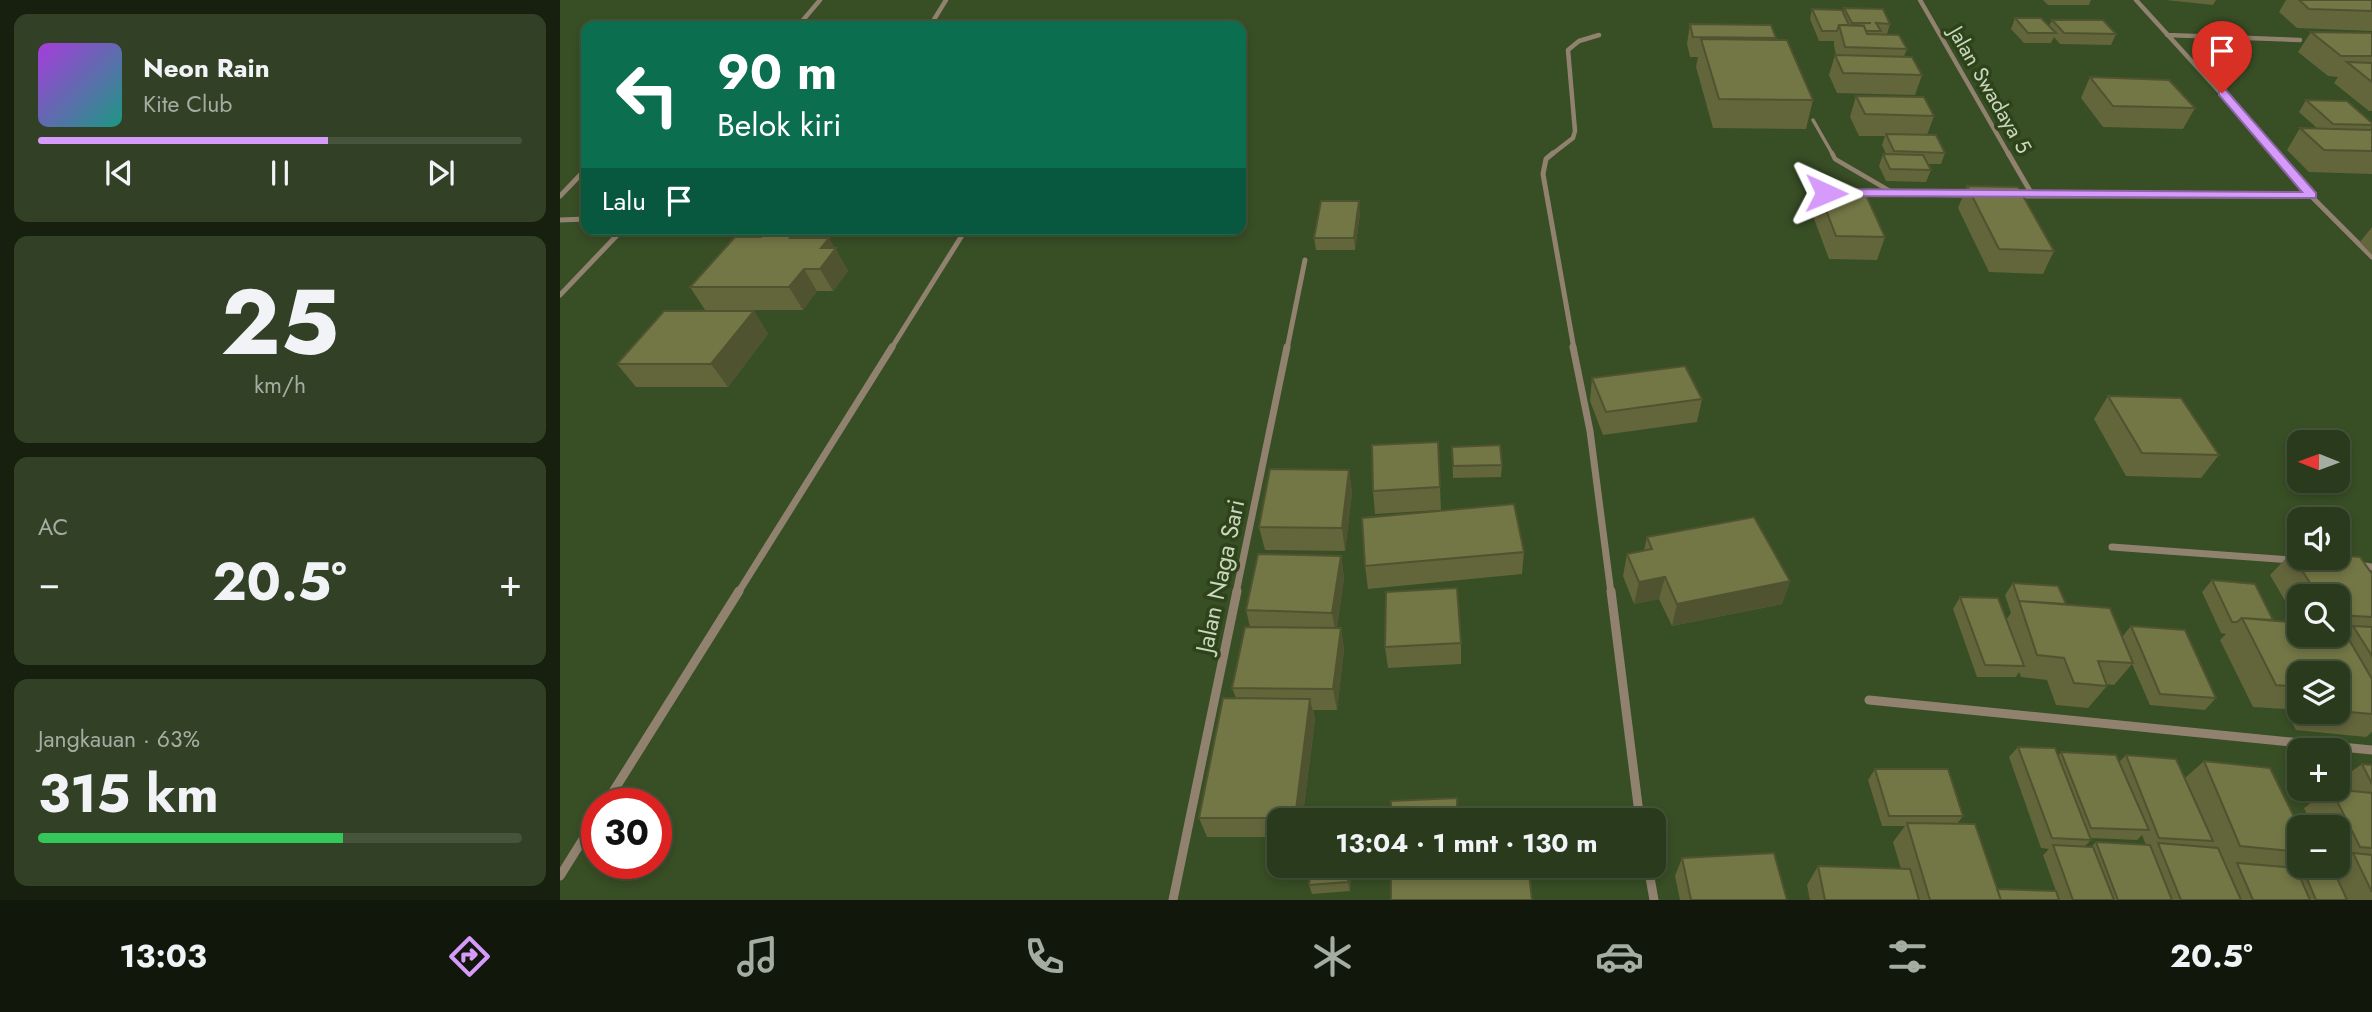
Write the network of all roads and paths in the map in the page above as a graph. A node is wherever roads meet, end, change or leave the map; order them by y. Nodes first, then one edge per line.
1 (820, 0) edge
2 (946, 0) edge
3 (1920, 0) edge
4 (2136, 0) edge
5 (802, 21) edge
6 (933, 21) edge
7 (1599, 35) dead end
8 (2167, 35) junction
9 (2300, 40) dead end
10 (1813, 120) dead end
11 (581, 174) edge
12 (1826, 193) edge
13 (1895, 194) junction
14 (1978, 195) edge
15 (2005, 195) edge
16 (560, 196) edge
17 (2033, 196) junction
18 (2312, 196) junction
19 (581, 219) edge
20 (560, 220) edge
21 (617, 235) edge
22 (962, 235) edge
23 (2372, 257) edge
24 (1305, 260) dead end
25 (560, 295) edge
26 (2112, 547) dead end
27 (2287, 560) edge
28 (2350, 565) edge
29 (2372, 566) edge
30 (1869, 700) dead end
31 (2372, 750) edge
32 (615, 788) edge
33 (1638, 808) edge
34 (581, 843) edge
35 (560, 876) edge
36 (1650, 878) edge
37 (1173, 900) edge
38 (1654, 900) edge

1 - 5 street
2 - 6 street
3 - 17 street, Jalan Swadaya 5
4 - 8 street
7 - 33 street
8 - 9 street
8 - 18 street
10 - 13 lane
11 - 16 street
12 - 13 street
13 - 14 street
15 - 17 street
17 - 18 street
18 - 23 street
19 - 20 street
21 - 25 street
22 - 32 street
24 - 37 street, Jalan Naga Sari
26 - 27 street
28 - 29 street
30 - 31 street
34 - 35 street
36 - 38 street

